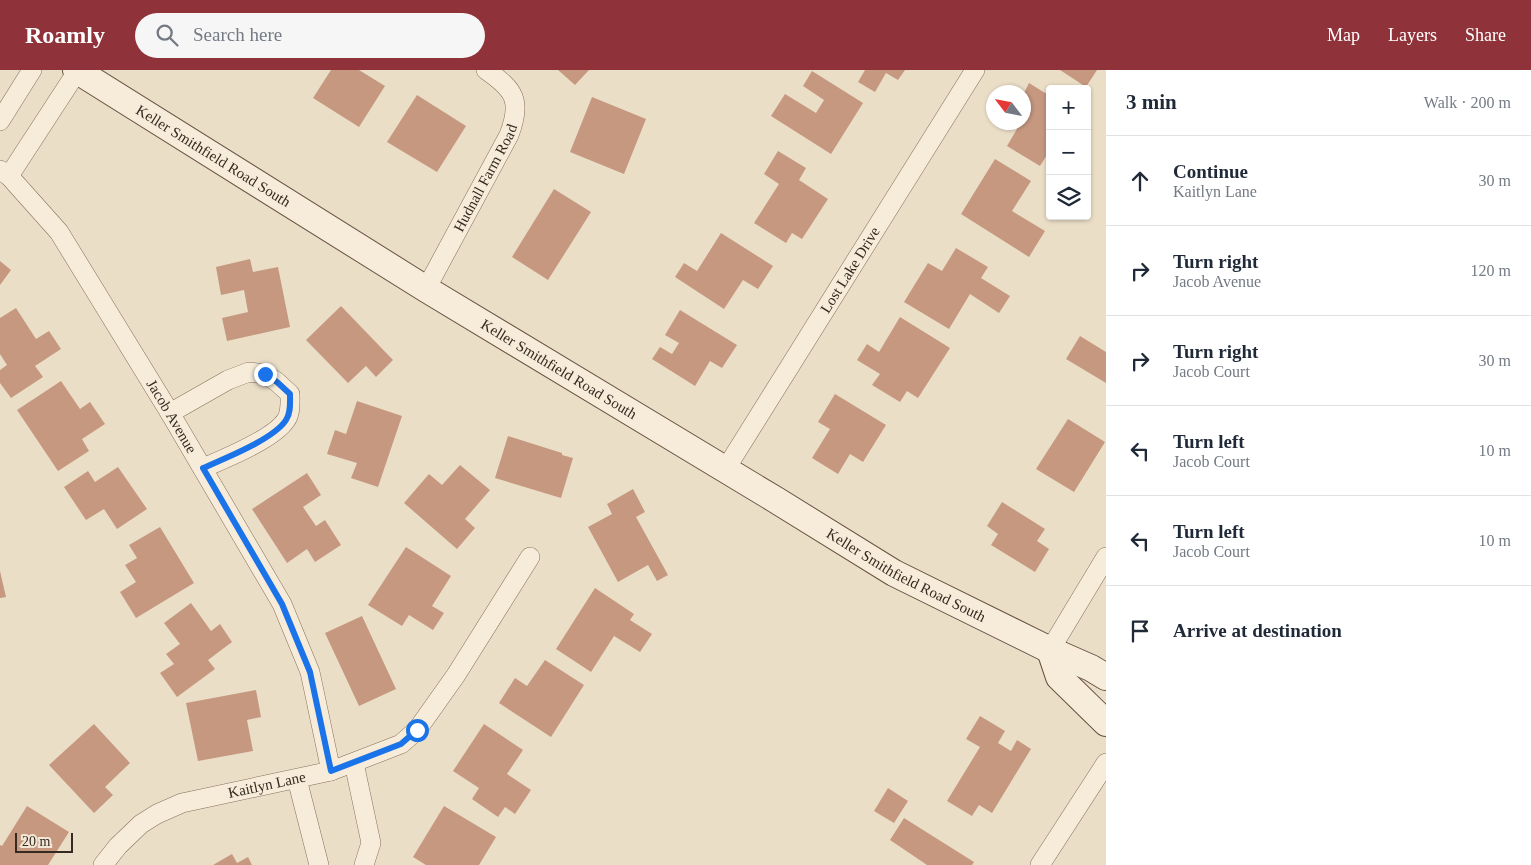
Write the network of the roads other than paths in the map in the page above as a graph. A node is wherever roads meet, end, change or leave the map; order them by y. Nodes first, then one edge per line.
1 (32, 70) edge
2 (77, 70) edge
3 (486, 70) edge
4 (975, 70) edge
5 (0, 121) edge
6 (5, 173) edge
7 (426, 289) junction
8 (170, 413) junction
9 (203, 468) junction
10 (725, 470) junction
11 (530, 557) dead end
12 (1106, 557) edge
13 (1050, 650) junction
14 (1106, 677) edge
15 (1106, 723) edge
16 (354, 763) junction
17 (1106, 763) edge
18 (331, 771) junction
19 (297, 779) junction
20 (103, 865) edge
21 (319, 865) edge
22 (364, 865) edge
23 (1040, 865) edge

1 - 5 street
2 - 6 street
2 - 7 main road, Keller Smithfield Road South
3 - 7 street, Hudnall Farm Road
4 - 10 street, Lost Lake Drive
6 - 8 street, Jacob Avenue
7 - 10 main road, Keller Smithfield Road South
8 - 9 street, Jacob Avenue
8 - 9 street
9 - 18 street, Jacob Avenue
10 - 13 main road, Keller Smithfield Road South
11 - 16 street, Kaitlyn Lane
12 - 13 street
13 - 14 main road, Keller Smithfield Road South
13 - 15 main road
16 - 18 street, Kaitlyn Lane
16 - 22 street
17 - 23 street
18 - 19 street, Kaitlyn Lane
19 - 20 street, Kaitlyn Lane
19 - 21 street

